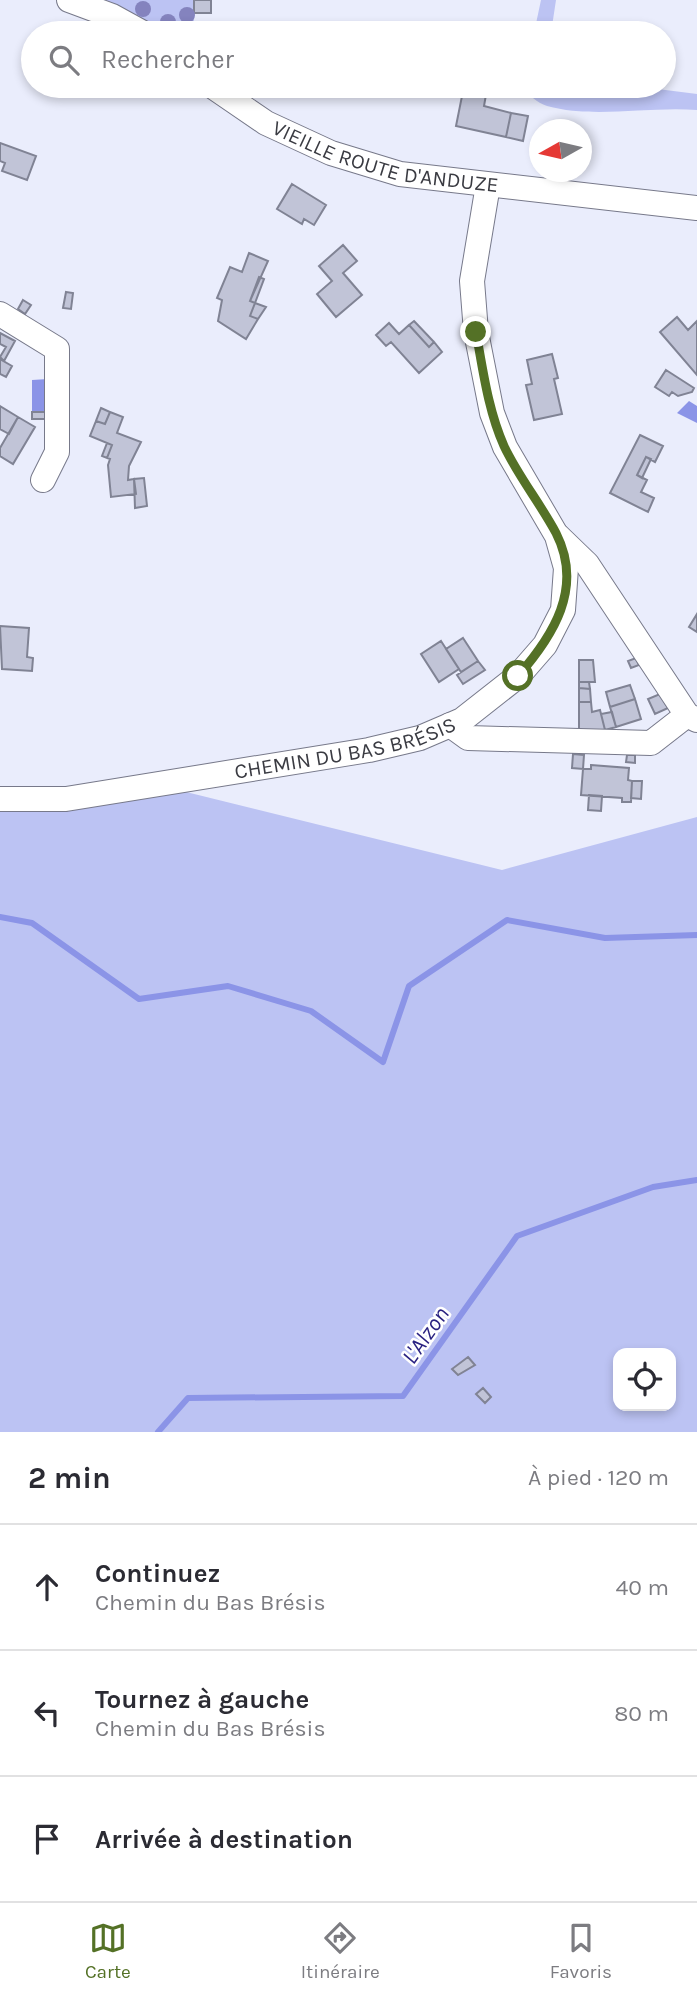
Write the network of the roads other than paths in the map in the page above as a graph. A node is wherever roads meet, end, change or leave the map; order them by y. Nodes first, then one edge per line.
1 (69, 0) edge
2 (121, 21) edge
3 (230, 98) edge
4 (488, 185) junction
5 (697, 208) edge
6 (0, 314) edge
7 (43, 480) dead end
8 (557, 536) junction
9 (692, 717) edge
10 (450, 725) junction
11 (0, 799) edge

1 - 2 street
3 - 4 street, VIEILLE ROUTE D'ANDUZE
4 - 5 street, VIEILLE ROUTE D'ANDUZE
4 - 8 street, CHEMIN DU BAS BRÉSIS
6 - 7 street
8 - 9 street, CHEMIN DU BAS BRÉSIS
8 - 10 street, CHEMIN DU BAS BRÉSIS
9 - 10 street
10 - 11 street, CHEMIN DU BAS BRÉSIS

